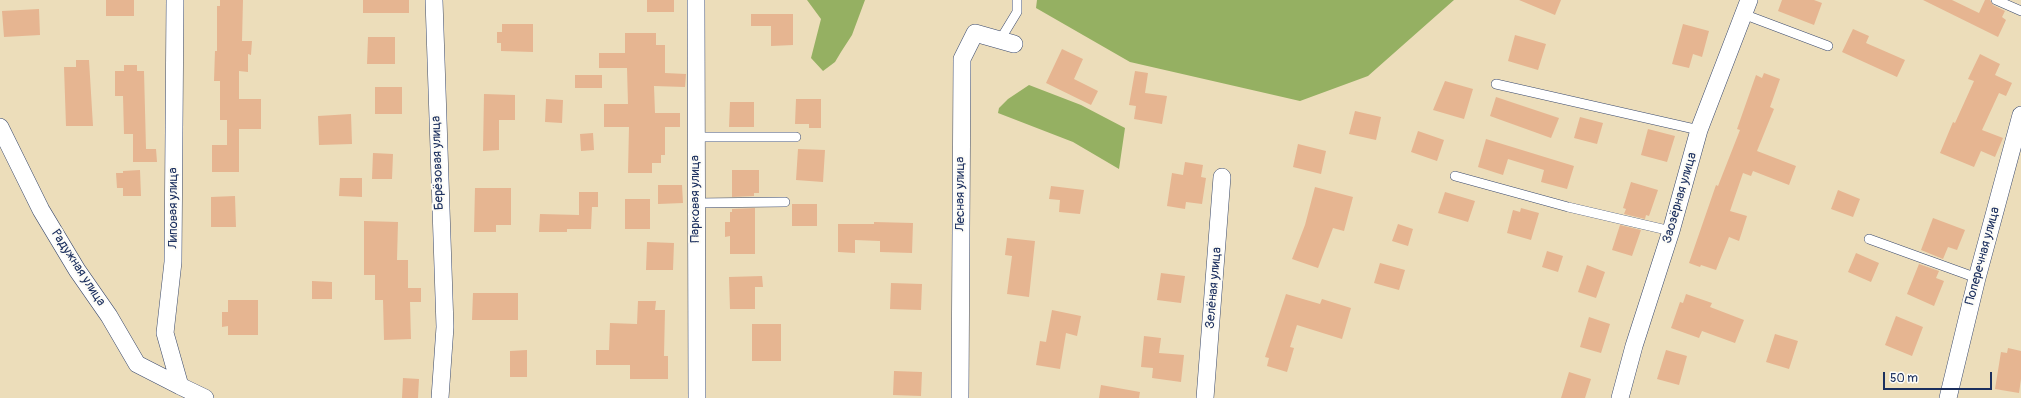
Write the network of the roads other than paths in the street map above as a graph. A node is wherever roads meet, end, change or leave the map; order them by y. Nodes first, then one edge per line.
1 (175, 0) edge
2 (434, 0) edge
3 (696, 0) edge
4 (1017, 0) edge
5 (1996, 0) edge
6 (1746, 7) edge
7 (2021, 11) edge
8 (1007, 42) joint
9 (1828, 46) dead end
10 (1496, 84) dead end
11 (2021, 115) edge
12 (0, 127) edge
13 (1699, 130) junction
14 (696, 137) junction
15 (796, 137) dead end
16 (1455, 176) dead end
17 (1222, 177) dead end
18 (785, 202) dead end
19 (695, 203) junction
20 (1671, 230) junction
21 (1869, 239) dead end
22 (1977, 278) junction
23 (180, 386) junction
24 (205, 398) edge
25 (440, 398) edge
26 (697, 398) edge
27 (960, 398) edge
28 (1205, 398) edge
29 (1620, 398) edge
30 (1948, 398) edge

1 - 23 street, Липовая улица
2 - 25 street, Берёзовая улица
3 - 14 street, Парковая улица
4 - 8 lane
5 - 7 lane
6 - 9 lane
6 - 13 street, Заозёрная улица
8 - 27 street, Лесная улица
10 - 13 lane
11 - 22 street, Поперечная улица
12 - 23 street, Радужная улица
13 - 20 street, Заозёрная улица
14 - 15 lane
14 - 19 street, Парковая улица
16 - 20 lane
17 - 28 street, Зелёная улица
18 - 19 lane
19 - 26 street, Парковая улица
20 - 29 street, Заозёрная улица
21 - 22 lane
22 - 30 street, Поперечная улица
23 - 24 street

